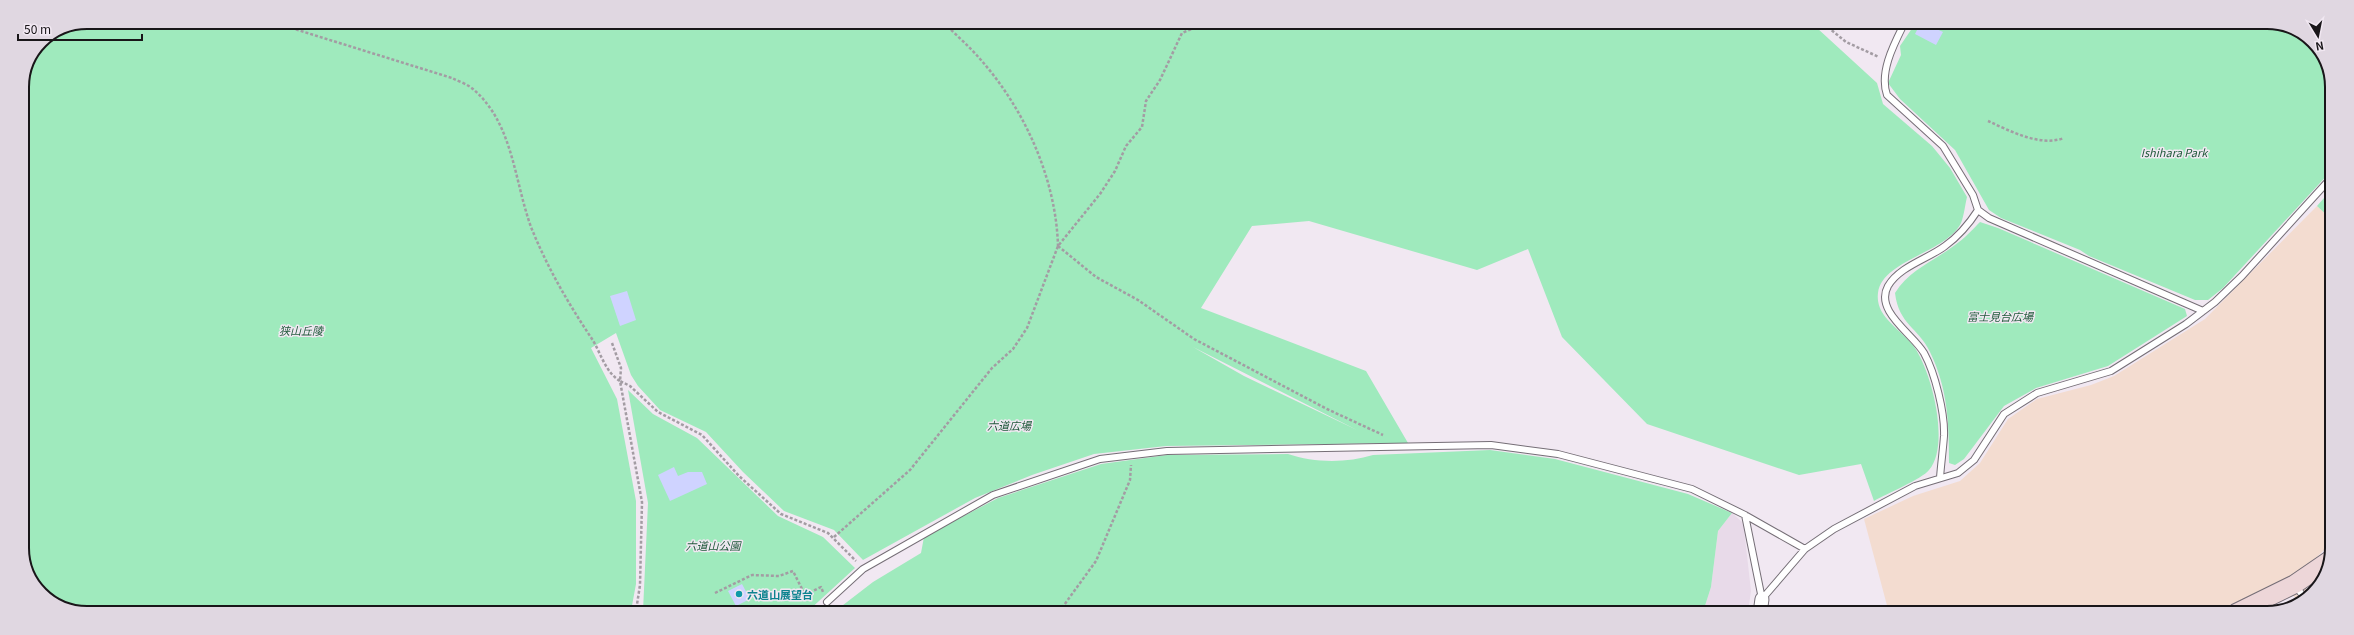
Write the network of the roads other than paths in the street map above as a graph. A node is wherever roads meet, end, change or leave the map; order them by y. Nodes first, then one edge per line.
1 (1902, 29) edge
2 (2325, 185) edge
3 (1978, 210) junction
4 (2203, 311) junction
5 (1940, 478) junction
6 (1745, 515) junction
7 (1805, 549) junction
8 (2322, 565) edge
9 (2295, 584) junction
10 (2302, 594) edge
11 (1762, 599) junction
12 (827, 602) road end
13 (1761, 606) edge
14 (2250, 606) edge

1 - 3 lane
2 - 4 lane
3 - 4 lane
3 - 5 lane
4 - 5 lane
5 - 7 lane
6 - 7 lane
6 - 11 lane
6 - 12 lane
7 - 11 lane
8 - 9 street
9 - 10 lane
9 - 14 street
11 - 13 street

